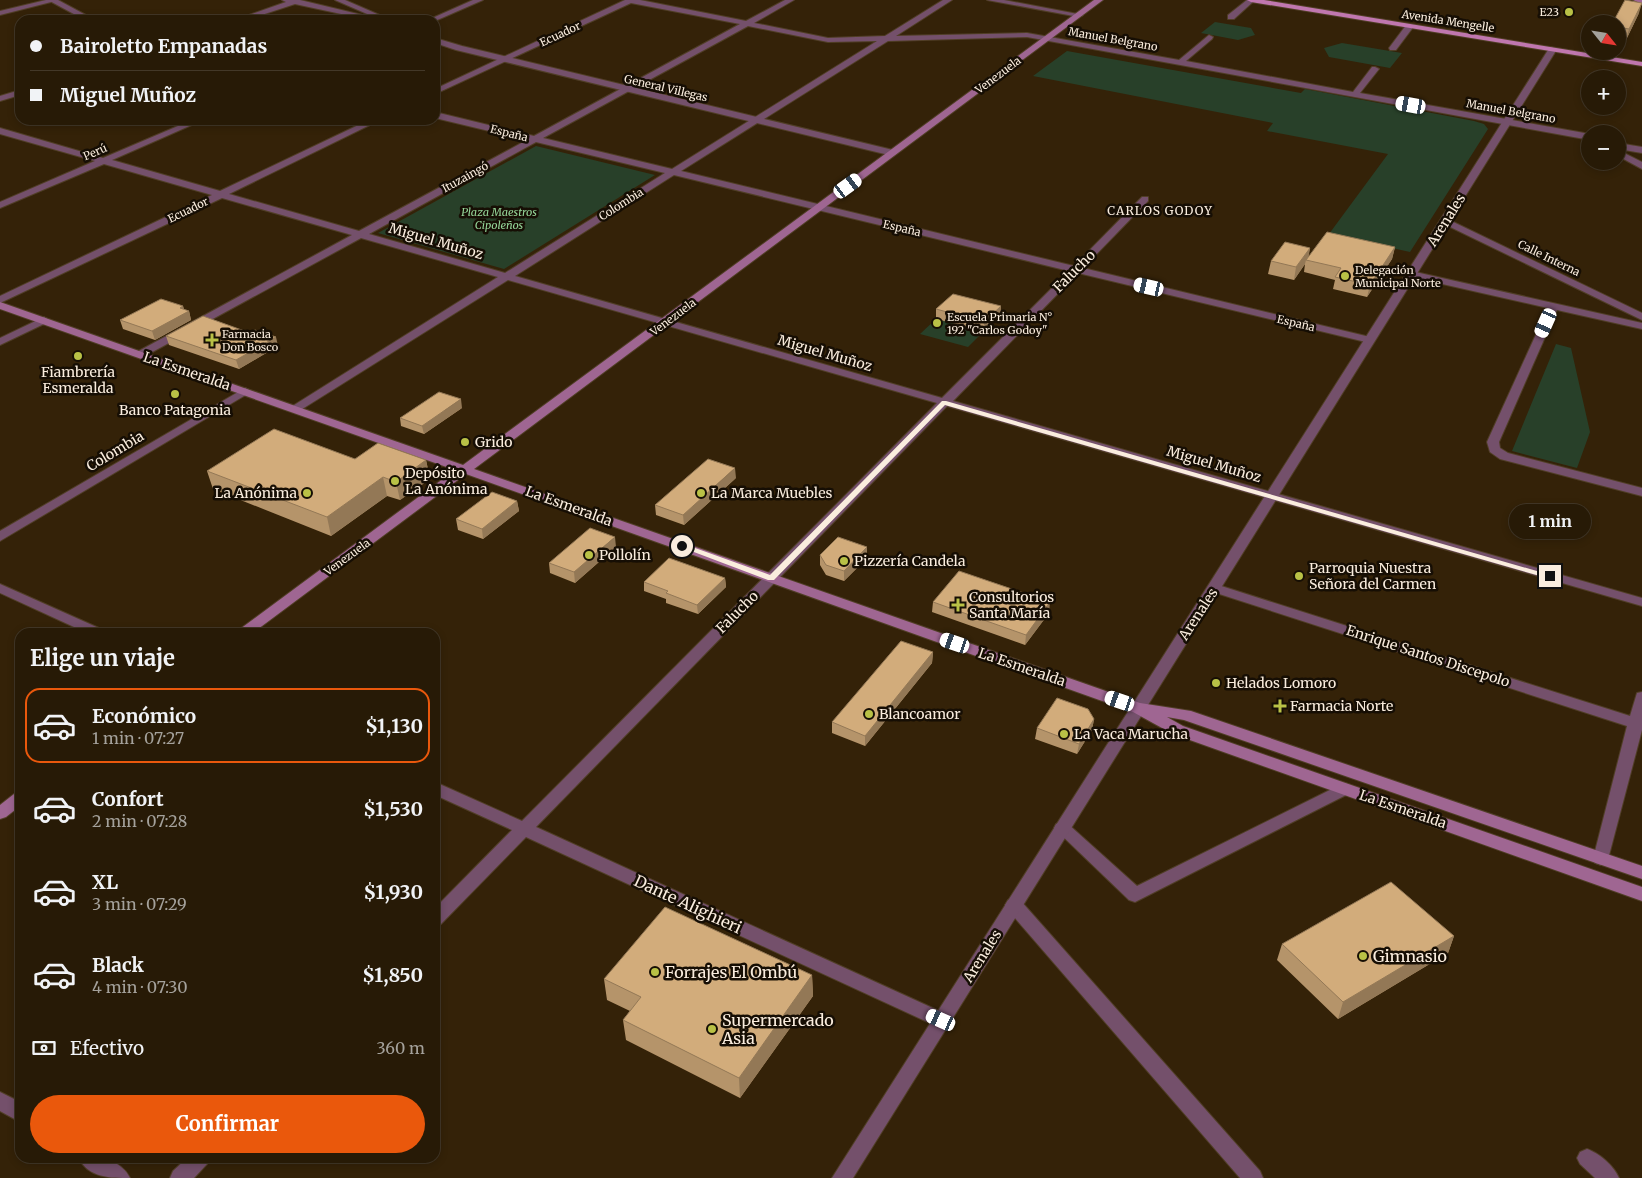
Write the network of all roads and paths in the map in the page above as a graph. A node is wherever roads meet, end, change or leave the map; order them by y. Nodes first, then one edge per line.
1 (54, 0) edge
2 (338, 0) edge
3 (479, 0) edge
4 (630, 0) edge
5 (790, 0) edge
6 (948, 0) edge
7 (991, 0) edge
8 (1100, 0) edge
9 (1251, 0) edge
10 (294, 1) edge
11 (0, 13) edge
12 (82, 15) edge
13 (253, 15) edge
14 (357, 15) edge
15 (375, 15) edge
16 (1079, 15) junction
17 (440, 17) edge
18 (1232, 18) dead end
19 (746, 24) junction
20 (1410, 26) junction
21 (1209, 37) dead end
22 (886, 39) junction
23 (1047, 39) junction
24 (440, 42) edge
25 (1393, 48) dead end
26 (1553, 49) junction
27 (504, 60) junction
28 (1180, 63) junction
29 (1642, 64) edge
30 (1375, 69) dead end
31 (440, 90) edge
32 (625, 90) junction
33 (15, 94) edge
34 (1354, 95) junction
35 (0, 99) edge
36 (440, 116) edge
37 (755, 121) junction
38 (187, 125) edge
39 (365, 125) edge
40 (1505, 126) junction
41 (0, 131) edge
42 (1581, 135) edge
43 (535, 139) junction
44 (1581, 142) edge
45 (1626, 147) edge
46 (1642, 150) edge
47 (893, 153) junction
48 (1626, 157) edge
49 (104, 161) junction
50 (1642, 166) edge
51 (672, 173) junction
52 (220, 194) junction
53 (1145, 199) dead end
54 (0, 206) edge
55 (819, 208) junction
56 (1445, 221) junction
57 (360, 235) junction
58 (1075, 270) junction
59 (1411, 274) junction
60 (506, 276) junction
61 (0, 300) edge
62 (0, 305) edge
63 (1554, 306) junction
64 (1642, 317) edge
65 (44, 320) junction
66 (665, 322) junction
67 (1642, 326) edge
68 (1370, 340) junction
69 (0, 342) edge
70 (140, 354) junction
71 (245, 391) junction
72 (944, 402) junction
73 (295, 409) junction
74 (467, 469) junction
75 (1642, 492) edge
76 (1272, 496) junction
77 (0, 537) edge
78 (771, 578) junction
79 (0, 588) edge
80 (1215, 588) junction
81 (1642, 602) edge
82 (87, 628) edge
83 (250, 628) edge
84 (1642, 697) edge
85 (1138, 708) junction
86 (1639, 724) edge
87 (1344, 789) junction
88 (440, 790) edge
89 (15, 802) edge
90 (0, 813) edge
91 (1062, 828) junction
92 (524, 829) junction
93 (1602, 859) junction
94 (1642, 874) edge
95 (1642, 894) edge
96 (1014, 905) junction
97 (440, 914) edge
98 (941, 1020) junction
99 (0, 1100) edge
100 (15, 1110) edge
101 (1587, 1158) dead end
102 (97, 1163) edge
103 (195, 1163) edge
104 (120, 1178) edge
105 (180, 1178) edge
106 (842, 1178) edge
107 (1253, 1178) edge
108 (1609, 1178) edge

1 - 11 street
1 - 12 street
2 - 15 street
3 - 17 street
4 - 19 street, Manuel Belgrano
4 - 27 street, Ecuador
5 - 19 street, Ituzaingó
6 - 22 street, Colombia
7 - 16 street
8 - 16 main road, Venezuela
9 - 18 street
9 - 20 main road, Avenida Mengelle
10 - 13 street
10 - 14 street
16 - 23 main road, Venezuela
19 - 22 street, Manuel Belgrano
19 - 32 street, Ituzaingó
20 - 25 street
20 - 26 main road, Avenida Mengelle
21 - 28 street
22 - 23 street, Manuel Belgrano
22 - 37 street, Colombia
23 - 28 street, Manuel Belgrano
23 - 47 main road, Venezuela
24 - 27 street, General Villegas
26 - 29 main road, Avenida Mengelle
26 - 40 street, Arenales
27 - 31 street, Ecuador
27 - 32 street, General Villegas
28 - 34 street, Manuel Belgrano
30 - 34 street
32 - 37 street, General Villegas
32 - 43 street, Ituzaingó
33 - 35 street
34 - 40 street, Manuel Belgrano
36 - 43 street, España
37 - 47 street, General Villegas
37 - 51 street, Colombia
38 - 49 street, Perú
39 - 52 street, Ecuador
40 - 42 street, Manuel Belgrano
40 - 44 street, Manuel Belgrano
40 - 56 street, Arenales
41 - 49 street, Miguel Muñoz
43 - 51 street, España
43 - 57 street, Ituzaingó
45 - 46 street
47 - 55 main road, Venezuela
48 - 50 street
49 - 52 street, Miguel Muñoz
49 - 54 street, Perú
51 - 55 street, España
51 - 60 street, Colombia
52 - 57 street, Miguel Muñoz
52 - 61 street, Ecuador
53 - 58 street, Falucho
55 - 58 street, España
55 - 66 main road, Venezuela
56 - 59 street, Arenales
56 - 64 street, Calle Interna
57 - 60 street, Miguel Muñoz
57 - 70 street, Ituzaingó
58 - 68 street, España
58 - 72 street, Falucho
59 - 63 street
59 - 68 street, Arenales
60 - 66 street, Miguel Muñoz
60 - 73 street, Colombia
62 - 65 main road, La Esmeralda
63 - 67 street
63 - 75 street
65 - 69 street
65 - 70 main road, La Esmeralda
66 - 72 street, Miguel Muñoz
66 - 74 main road, Venezuela
68 - 76 street, Arenales
70 - 71 main road, La Esmeralda
71 - 73 main road, La Esmeralda
71 - 77 street, Colombia
72 - 76 street, Miguel Muñoz
72 - 78 street, Falucho
73 - 74 main road, La Esmeralda
74 - 78 main road, La Esmeralda
74 - 83 main road, Venezuela
76 - 80 street, Arenales
76 - 81 street, Miguel Muñoz
78 - 85 main road, La Esmeralda
78 - 92 street, Falucho
79 - 82 street
80 - 85 street, Arenales
80 - 86 street, Enrique Santos Discepolo
84 - 86 street
85 - 87 main road, La Esmeralda
85 - 91 street, Arenales
85 - 93 main road, La Esmeralda
86 - 93 street
87 - 91 street
87 - 95 main road, La Esmeralda
88 - 92 street, Dante Alighieri
89 - 90 main road
91 - 96 street, Arenales
92 - 97 street, Falucho
92 - 98 street, Dante Alighieri
93 - 94 main road, La Esmeralda
96 - 98 street, Arenales
96 - 107 street
98 - 106 street, Arenales
99 - 100 street
101 - 108 street
102 - 104 street
103 - 105 street

